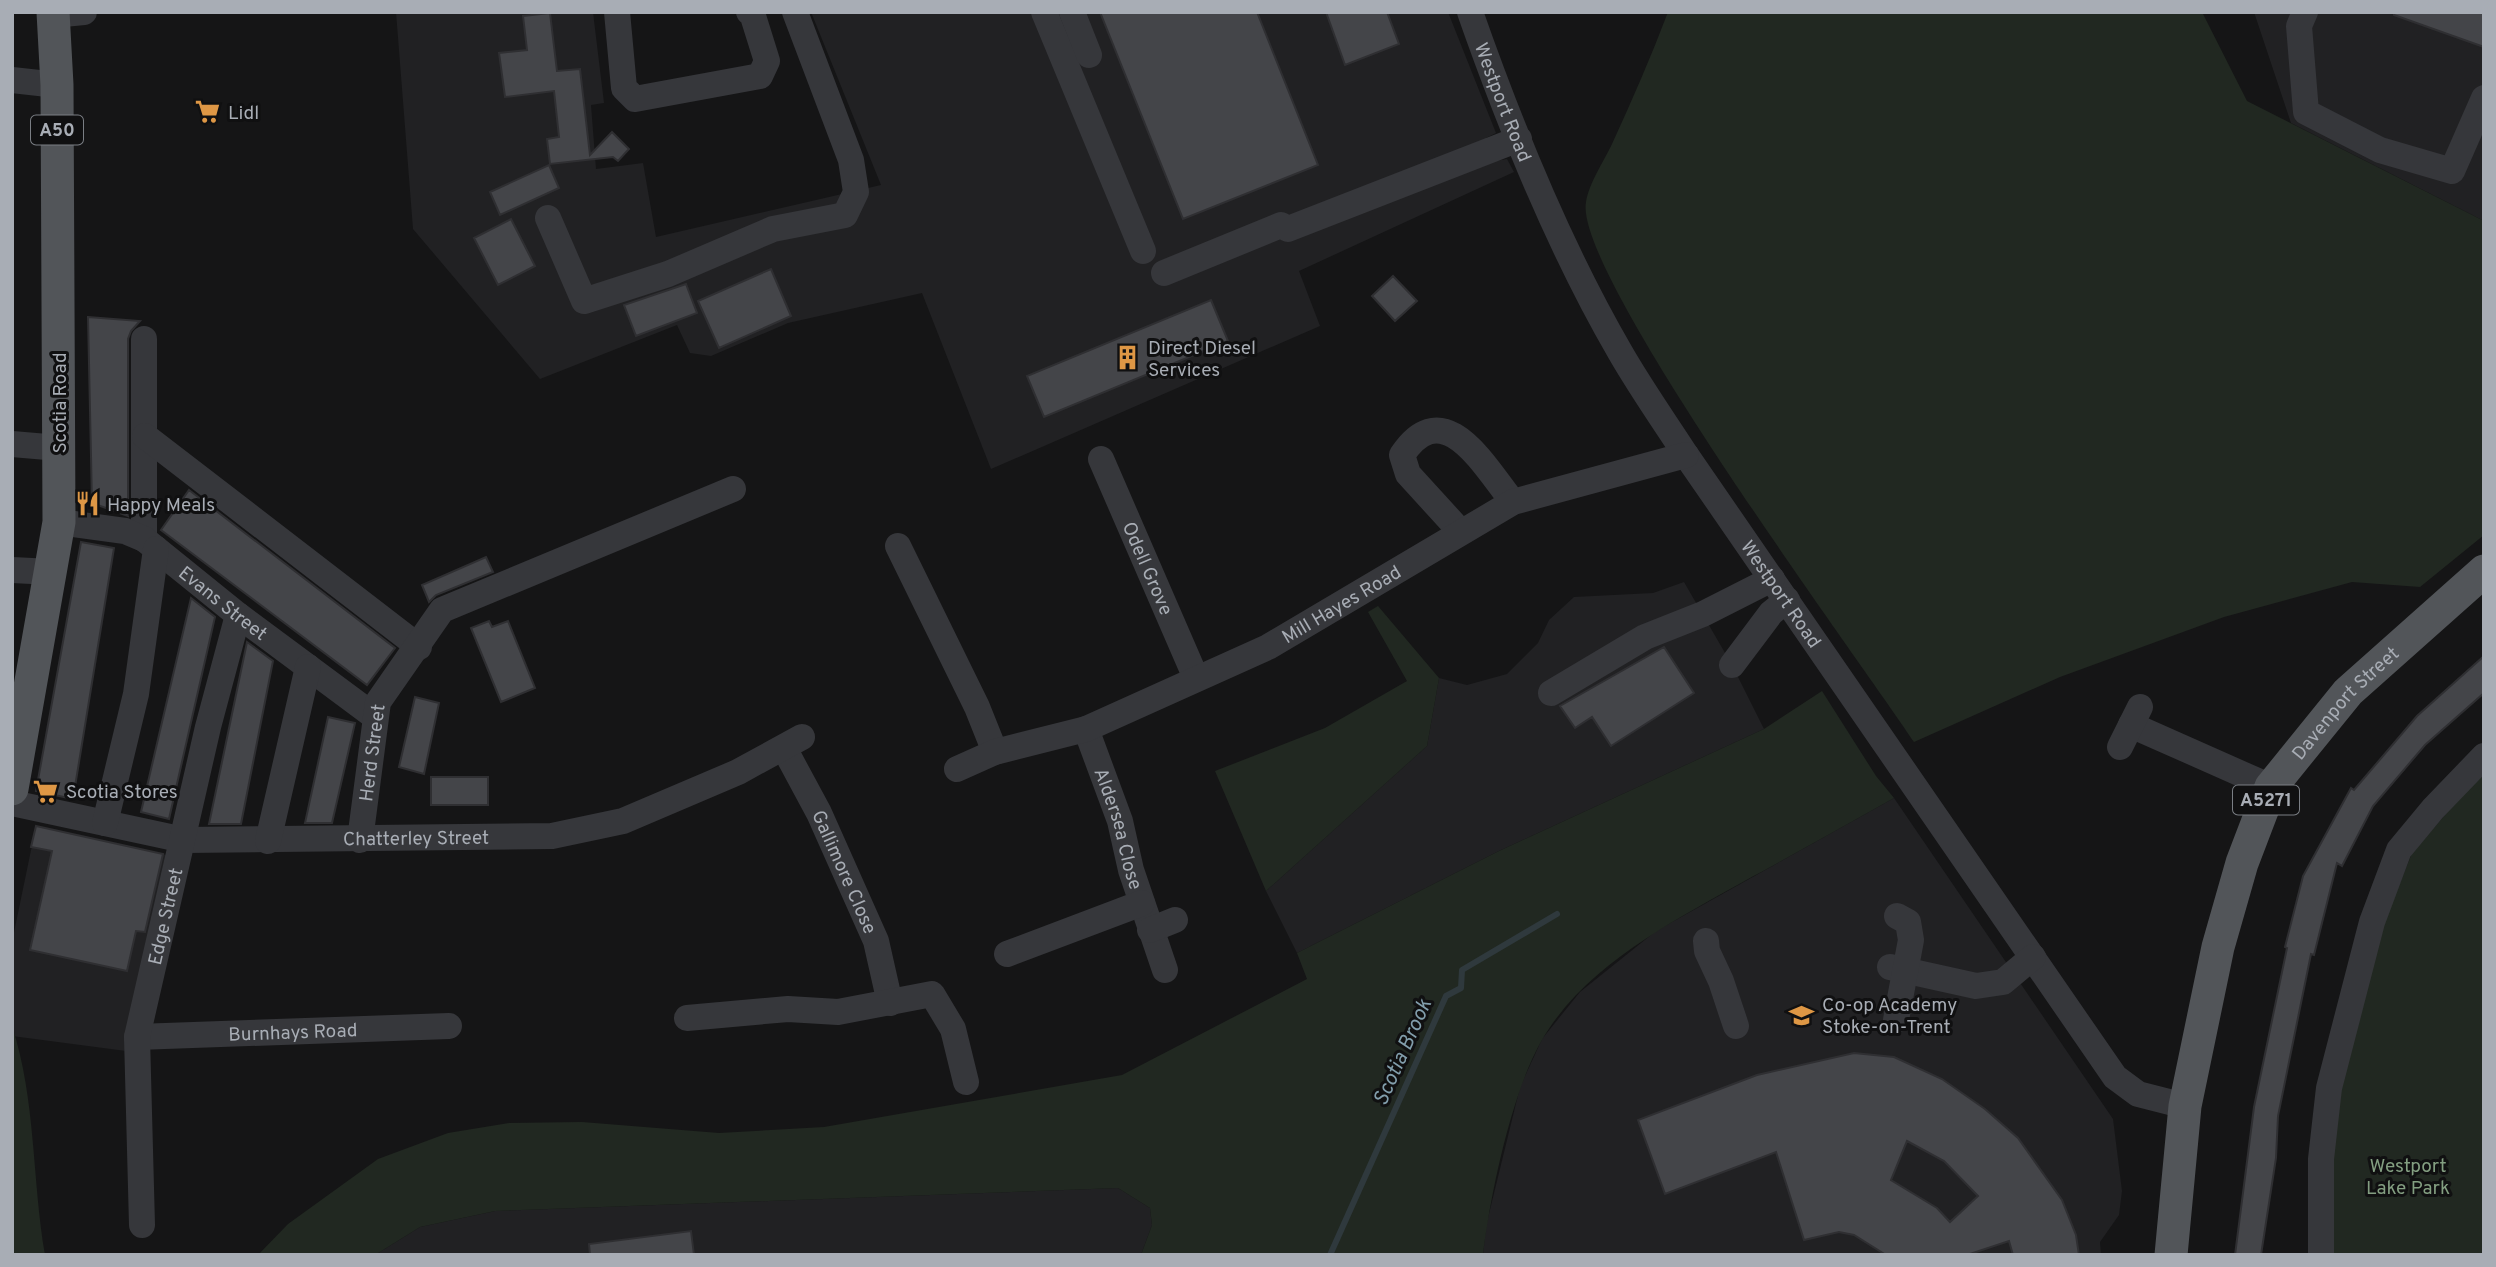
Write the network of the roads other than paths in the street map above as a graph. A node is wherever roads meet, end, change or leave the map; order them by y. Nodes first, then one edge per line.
1 (617, 12) edge
2 (749, 12) edge
3 (795, 12) edge
4 (1044, 12) edge
5 (1072, 12) edge
6 (1469, 12) edge
7 (2305, 12) edge
8 (64, 13) edge
9 (1089, 55) dead end
10 (12, 80) edge
11 (57, 85) junction
12 (2484, 99) edge
13 (1519, 139) junction
14 (548, 218) dead end
15 (1143, 251) dead end
16 (1164, 273) dead end
17 (144, 339) dead end
18 (145, 436) junction
19 (12, 444) edge
20 (59, 448) junction
21 (1686, 454) junction
22 (1101, 458) dead end
23 (733, 489) dead end
24 (1513, 502) junction
25 (59, 522) junction
26 (1460, 531) junction
27 (150, 544) junction
28 (898, 545) dead end
29 (12, 570) edge
30 (52, 572) junction
31 (2484, 572) edge
32 (1780, 590) junction
33 (238, 615) junction
34 (422, 643) junction
35 (1732, 665) dead end
36 (308, 667) junction
37 (1196, 678) junction
38 (1551, 694) dead end
39 (374, 716) junction
40 (2130, 726) dead end
41 (1086, 729) junction
42 (793, 742) joint
43 (995, 752) junction
44 (2484, 757) edge
45 (957, 769) dead end
46 (2271, 787) junction
47 (12, 789) edge
48 (12, 803) edge
49 (105, 823) junction
50 (184, 840) junction
51 (360, 840) junction
52 (268, 841) junction
53 (1142, 903) junction
54 (1897, 916) dead end
55 (1175, 920) dead end
56 (1150, 930) junction
57 (1706, 941) dead end
58 (1007, 954) dead end
59 (2033, 957) junction
60 (1898, 969) junction
61 (1165, 970) dead end
62 (890, 1003) junction
63 (687, 1018) dead end
64 (1896, 1020) dead end
65 (449, 1026) dead end
66 (1736, 1027) dead end
67 (137, 1037) junction
68 (966, 1082) dead end
69 (2185, 1106) junction
70 (142, 1225) dead end
71 (2171, 1255) edge
72 (2321, 1255) edge

1 - 2 street
3 - 14 street
4 - 15 street
5 - 9 street
6 - 13 street, Westport Road
7 - 12 street
8 - 11 main road, Scotia Road / A50
10 - 11 street
11 - 20 main road, Scotia Road / A50
13 - 16 street
13 - 21 street, Westport Road
17 - 18 street
18 - 27 street
18 - 34 street
19 - 20 street
20 - 25 main road, Scotia Road / A50
21 - 24 street, Mill Hayes Road
21 - 32 street, Westport Road
22 - 37 street, Odell Grove
23 - 34 street, Herd Street
24 - 26 street, Mill Hayes Road
24 - 26 street
25 - 27 street, Evans Street
25 - 30 main road, Scotia Road / A50
26 - 37 street, Mill Hayes Road
27 - 33 street, Evans Street
27 - 49 street
28 - 43 street
29 - 30 street
30 - 47 main road, Scotia Road / A50
31 - 46 main road, Davenport Street / A5271
32 - 35 street
32 - 38 street
32 - 59 street, Westport Road
33 - 36 street, Evans Street
33 - 50 street, Edge Street
34 - 39 street, Herd Street
36 - 39 street, Evans Street
36 - 52 street
37 - 41 street, Mill Hayes Road
39 - 51 street, Herd Street
40 - 46 street
41 - 43 street, Mill Hayes Road
41 - 53 street, Aldersea Close
42 - 51 street, Chatterley Street
42 - 62 street, Gallimore Close
43 - 45 street, Mill Hayes Road
44 - 72 street
46 - 69 main road, Davenport Street / A5271
48 - 49 street, Chatterley Street
49 - 50 street, Chatterley Street
50 - 52 street, Chatterley Street
50 - 67 street, Edge Street
51 - 52 street, Chatterley Street
53 - 56 street, Aldersea Close
53 - 58 street
54 - 60 street
55 - 56 street
56 - 61 street, Aldersea Close
57 - 66 street
59 - 60 street
59 - 69 street, Westport Road
60 - 64 street
62 - 63 street
62 - 68 street
65 - 67 street, Burnhays Road
67 - 70 street, Edge Street
69 - 71 main road, A5271

